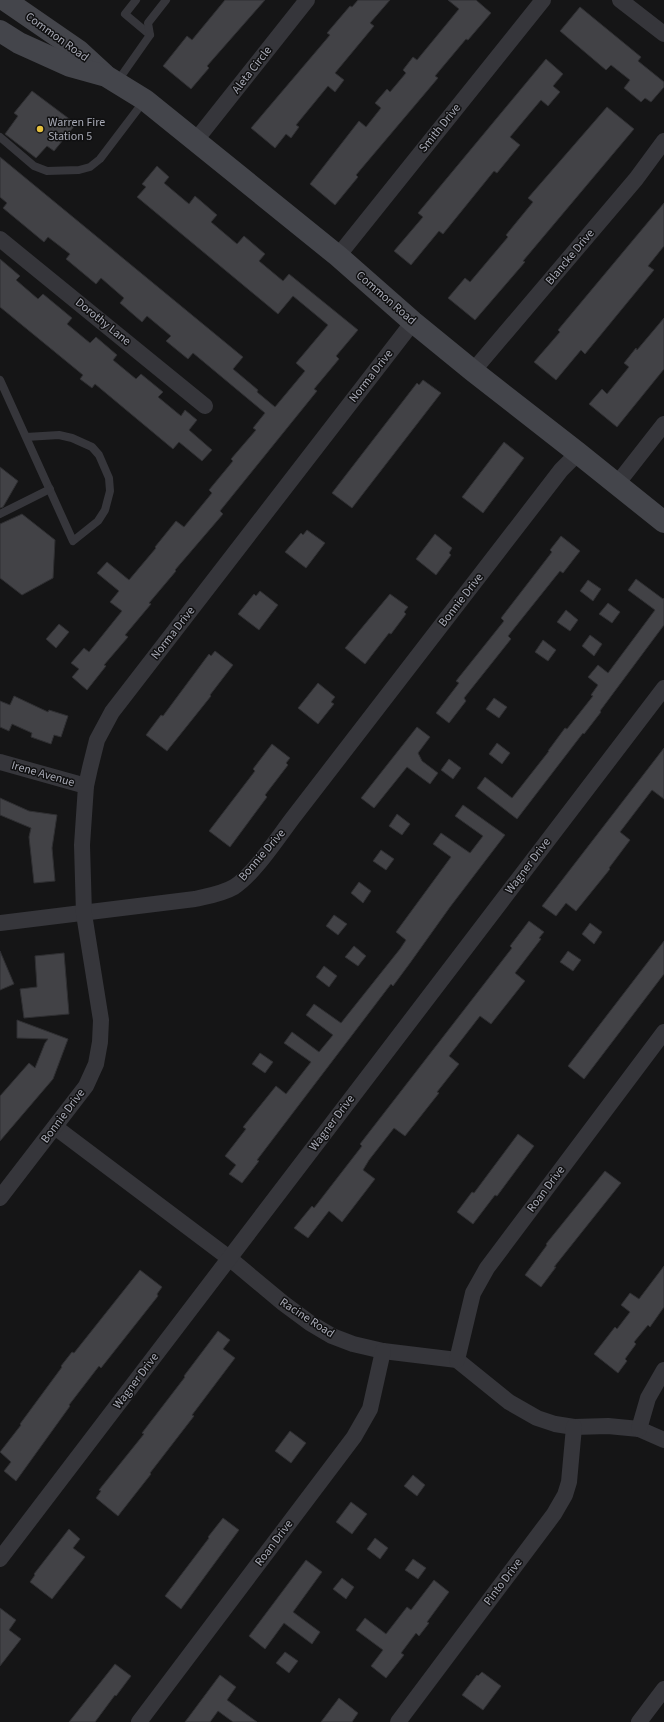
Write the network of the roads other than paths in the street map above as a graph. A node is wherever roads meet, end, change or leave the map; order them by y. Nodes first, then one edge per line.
1 (6, 0) edge
2 (136, 0) edge
3 (166, 0) edge
4 (307, 0) edge
5 (543, 0) edge
6 (620, 0) edge
7 (0, 8) edge
8 (0, 31) edge
9 (664, 34) edge
10 (150, 35) junction
11 (111, 79) junction
12 (145, 100) junction
13 (0, 137) edge
14 (196, 140) junction
15 (664, 141) edge
16 (0, 239) edge
17 (338, 256) junction
18 (413, 322) junction
19 (473, 371) junction
20 (0, 380) edge
21 (205, 406) dead end
22 (664, 424) edge
23 (26, 437) junction
24 (578, 453) junction
25 (617, 484) junction
26 (50, 489) junction
27 (0, 514) edge
28 (664, 522) edge
29 (664, 688) edge
30 (0, 762) edge
31 (86, 786) junction
32 (84, 914) junction
33 (0, 923) edge
34 (664, 1032) edge
35 (55, 1127) junction
36 (0, 1198) edge
37 (229, 1258) junction
38 (383, 1351) junction
39 (457, 1360) junction
40 (664, 1370) edge
41 (574, 1427) junction
42 (639, 1429) junction
43 (664, 1440) edge
44 (0, 1559) edge
45 (664, 1689) edge
46 (139, 1722) edge
47 (398, 1722) edge
48 (639, 1722) edge

1 - 7 street
1 - 11 street, Common Road
2 - 10 lane
3 - 10 lane
4 - 14 street, Aleta Circle
5 - 17 street, Smith Drive
6 - 9 street
8 - 11 street, Common Road
10 - 11 lane
11 - 12 street, Common Road
12 - 13 lane
12 - 14 street, Common Road
14 - 17 street, Common Road
15 - 19 street, Blancke Drive
16 - 21 street, Dorothy Lane
17 - 18 street, Common Road
18 - 19 street, Common Road
18 - 31 street, Norma Drive
19 - 24 street, Common Road
20 - 23 lane
22 - 25 street
23 - 26 lane
23 - 26 lane
24 - 25 street, Common Road
24 - 32 street, Bonnie Drive
25 - 28 street, Common Road
26 - 27 lane
29 - 37 street, Wagner Drive
30 - 31 street, Irene Avenue
31 - 32 street, Norma Drive
32 - 33 street
32 - 35 street, Bonnie Drive
34 - 39 street, Roan Drive
35 - 36 street, Bonnie Drive
35 - 37 street, Racine Road
37 - 38 street, Racine Road
37 - 44 street, Wagner Drive
38 - 39 street, Racine Road
38 - 46 street, Roan Drive
39 - 41 street
40 - 42 street
41 - 42 street
41 - 47 street, Pinto Drive
42 - 43 street
45 - 48 street

